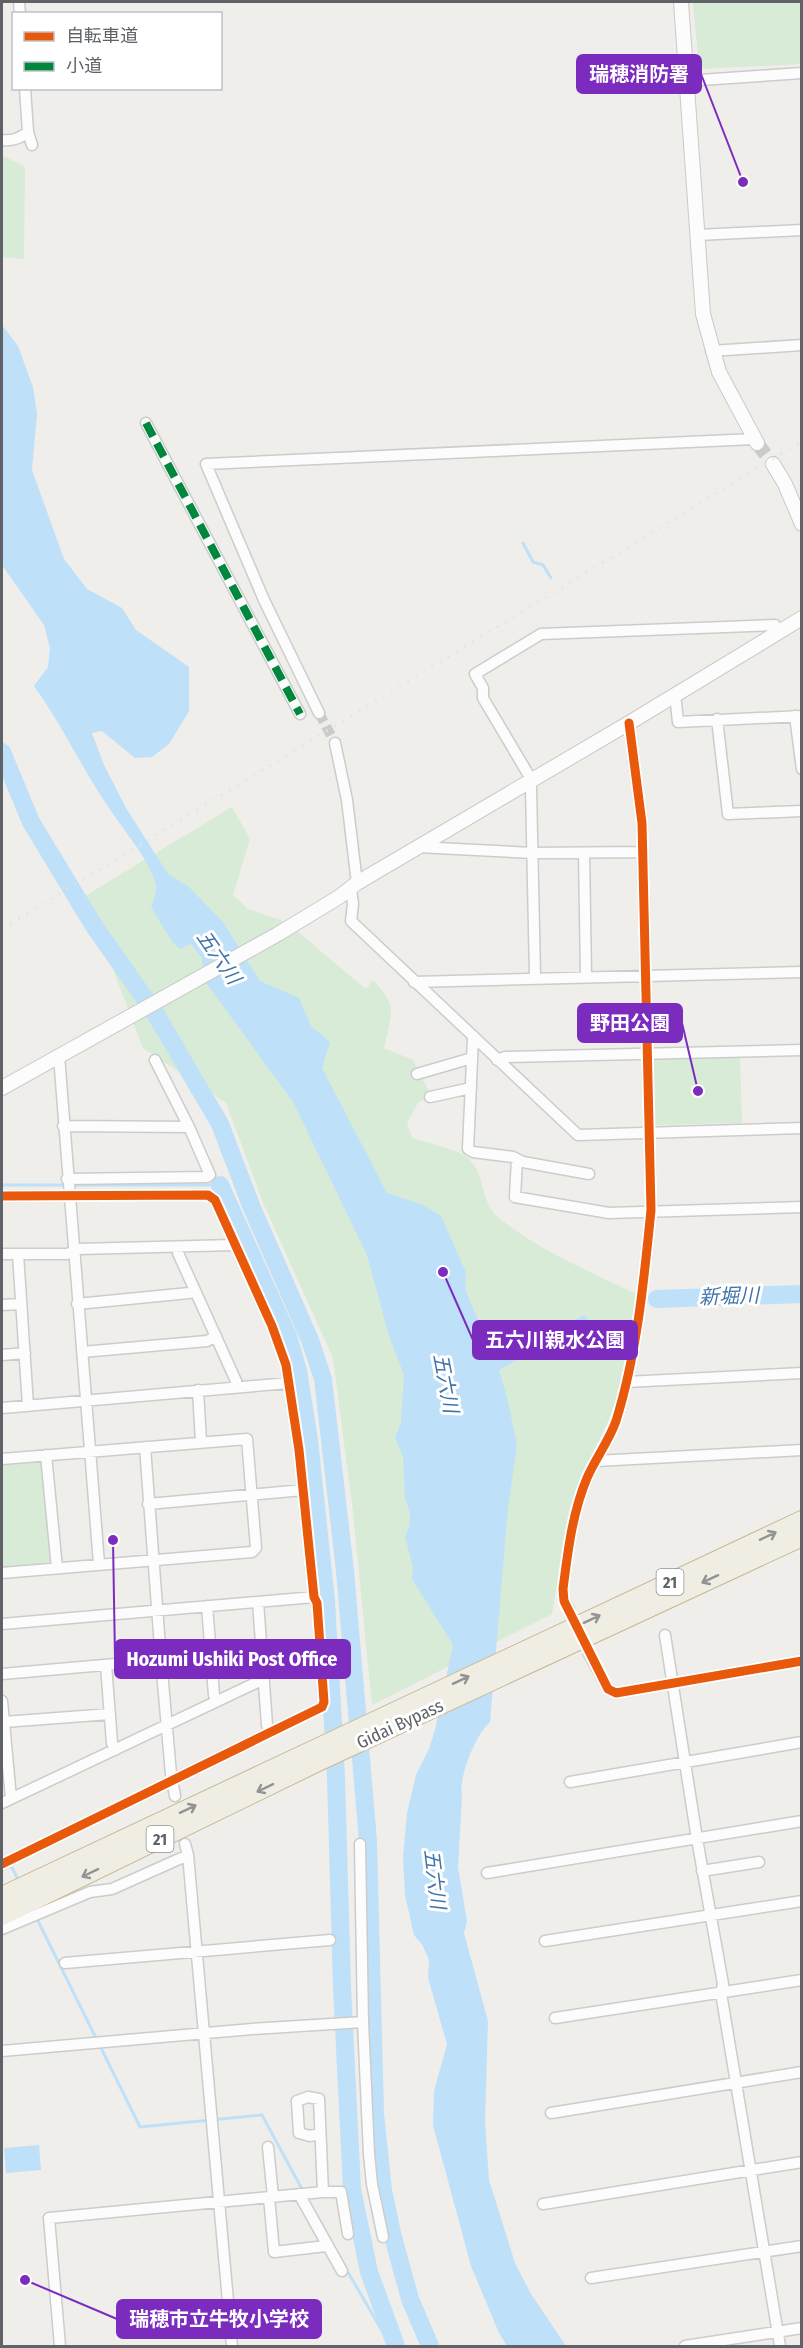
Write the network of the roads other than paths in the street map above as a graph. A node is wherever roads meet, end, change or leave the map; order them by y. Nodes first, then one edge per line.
1 (681, 2) edge
2 (801, 73) edge
3 (686, 81) junction
4 (25, 90) edge
5 (28, 132) junction
6 (2, 140) edge
7 (32, 145) dead end
8 (801, 230) edge
9 (697, 235) junction
10 (801, 345) edge
11 (711, 351) junction
12 (146, 423) dead end
13 (755, 441) joint
14 (773, 464) tunnel mouth
15 (801, 524) edge
16 (801, 618) edge
17 (775, 625) dead end
18 (675, 694) junction
19 (319, 713) tunnel mouth
20 (300, 714) dead end
21 (798, 716) edge
22 (717, 719) junction
23 (629, 723) junction
24 (335, 743) tunnel mouth
25 (801, 769) edge
26 (530, 781) junction
27 (801, 811) edge
28 (417, 847) junction
29 (642, 852) junction
30 (532, 853) junction
31 (584, 853) junction
32 (354, 886) junction
33 (801, 972) edge
34 (646, 975) junction
35 (586, 976) junction
36 (534, 977) junction
37 (414, 982) junction
38 (473, 1038) junction
39 (801, 1050) edge
40 (648, 1054) junction
41 (58, 1056) junction
42 (472, 1058) junction
43 (155, 1060) dead end
44 (497, 1060) junction
45 (417, 1074) dead end
46 (2, 1088) edge
47 (471, 1088) junction
48 (430, 1097) dead end
49 (63, 1126) junction
50 (189, 1128) junction
51 (801, 1128) edge
52 (649, 1131) junction
53 (518, 1159) junction
54 (589, 1174) dead end
55 (67, 1179) junction
56 (2, 1196) edge
57 (68, 1197) junction
58 (801, 1207) edge
59 (651, 1210) junction
60 (234, 1245) junction
61 (178, 1247) junction
62 (73, 1251) junction
63 (2, 1254) edge
64 (18, 1254) junction
65 (195, 1291) junction
66 (21, 1304) junction
67 (78, 1304) junction
68 (2, 1305) edge
69 (216, 1336) junction
70 (82, 1352) junction
71 (25, 1353) junction
72 (2, 1355) edge
73 (801, 1372) edge
74 (626, 1382) junction
75 (289, 1383) junction
76 (236, 1387) junction
77 (198, 1390) junction
78 (85, 1400) junction
79 (28, 1406) junction
80 (2, 1408) edge
81 (201, 1442) junction
82 (145, 1447) junction
83 (801, 1450) edge
84 (89, 1452) junction
85 (46, 1455) junction
86 (2, 1460) edge
87 (596, 1461) junction
88 (303, 1490) junction
89 (251, 1495) junction
90 (148, 1504) junction
91 (801, 1520) edge
92 (801, 1537) edge
93 (153, 1559) junction
94 (99, 1564) junction
95 (57, 1568) junction
96 (2, 1572) edge
97 (314, 1597) junction
98 (258, 1602) junction
99 (207, 1606) junction
100 (569, 1609) tunnel mouth
101 (157, 1611) junction
102 (2, 1624) edge
103 (665, 1635) dead end
104 (541, 1651) junction
105 (589, 1654) tunnel mouth
106 (160, 1660) junction
107 (801, 1661) edge
108 (106, 1665) junction
109 (2, 1674) edge
110 (264, 1679) junction
111 (673, 1681) junction
112 (2, 1701) edge
113 (217, 1701) junction
114 (110, 1714) junction
115 (4, 1722) junction
116 (166, 1726) junction
117 (270, 1732) junction
118 (801, 1742) edge
119 (115, 1750) junction
120 (316, 1756) junction
121 (685, 1761) junction
122 (171, 1780) junction
123 (570, 1782) dead end
124 (175, 1796) dead end
125 (6, 1800) edge
126 (801, 1821) edge
127 (697, 1839) junction
128 (360, 1844) dead end
129 (759, 1862) dead end
130 (2, 1864) edge
131 (702, 1871) junction
132 (488, 1873) dead end
133 (2, 1896) edge
134 (801, 1901) edge
135 (2, 1916) edge
136 (710, 1916) junction
137 (2, 1929) edge
138 (330, 1940) dead end
139 (545, 1941) dead end
140 (196, 1952) junction
141 (65, 1963) dead end
142 (801, 1980) edge
143 (721, 1993) junction
144 (555, 2018) dead end
145 (363, 2022) junction
146 (204, 2033) junction
147 (2, 2051) edge
148 (801, 2072) edge
149 (736, 2083) junction
150 (551, 2113) dead end
151 (320, 2134) dead end
152 (268, 2147) dead end
153 (801, 2162) edge
154 (751, 2170) junction
155 (310, 2193) junction
156 (271, 2197) junction
157 (218, 2203) junction
158 (543, 2204) dead end
159 (348, 2234) dead end
160 (383, 2237) dead end
161 (327, 2246) junction
162 (801, 2246) edge
163 (764, 2252) junction
164 (342, 2271) dead end
165 (591, 2278) dead end
166 (801, 2328) edge
167 (777, 2331) junction
168 (60, 2346) edge
169 (232, 2346) edge
170 (685, 2346) edge
171 (780, 2346) edge

1 - 3 street
2 - 3 street
3 - 9 street
4 - 5 street
5 - 6 street
5 - 7 street
8 - 9 street
9 - 11 street
10 - 11 street
11 - 13 street
12 - 20 street
13 - 19 street
14 - 15 street
16 - 18 street
17 - 26 street
18 - 22 street
18 - 23 street
21 - 22 street
21 - 25 street
22 - 27 street
23 - 26 street
23 - 29 street
24 - 32 street
26 - 28 street
26 - 30 street
28 - 30 street
28 - 32 street
29 - 31 street
29 - 34 street
30 - 31 street
30 - 36 street
31 - 35 street
32 - 37 street
32 - 41 street
33 - 34 street
34 - 35 street
34 - 40 street
35 - 36 street
36 - 37 street
37 - 38 street
38 - 42 street
38 - 44 street
39 - 40 street
40 - 44 street
40 - 52 street
41 - 46 street
41 - 49 street
42 - 45 street
42 - 47 street
43 - 50 street
44 - 52 street
47 - 48 street
47 - 53 street
49 - 50 street
49 - 55 street
50 - 55 street
51 - 52 street
52 - 59 street
53 - 54 street
53 - 59 street
55 - 57 street
56 - 57 street
57 - 60 street
57 - 62 street
58 - 59 street
59 - 74 street
60 - 61 street
60 - 75 street
61 - 62 street
61 - 65 street
62 - 64 street
62 - 67 street
63 - 64 street
64 - 66 street
65 - 67 street
65 - 69 street
66 - 68 street
66 - 71 street
67 - 70 street
69 - 70 street
69 - 76 street
70 - 78 street
71 - 72 street
71 - 79 street
73 - 74 street
74 - 87 street
75 - 76 street
75 - 88 street
76 - 77 street
77 - 78 street
77 - 81 street
78 - 79 street
78 - 84 street
79 - 80 street
81 - 82 street
81 - 89 street
82 - 84 street
82 - 90 street
83 - 87 street
84 - 85 street
84 - 94 street
85 - 86 street
85 - 95 street
87 - 100 street
88 - 89 street
88 - 97 street
89 - 90 street
89 - 93 street
90 - 93 street
104 -> 91 highway, Gidai Bypass / 21
92 -> 104 highway, Gidai Bypass / 21
93 - 94 street
93 - 101 street
94 - 95 street
95 - 96 street
97 - 98 street
97 - 117 street
98 - 99 street
98 - 110 street
99 - 101 street
99 - 113 street
101 - 102 street
101 - 106 street
103 - 111 street
104 - 120 highway, Gidai Bypass / 21
105 - 111 street
106 - 108 street
106 - 116 street
107 - 111 street
108 - 109 street
108 - 114 street
110 - 113 street
110 - 117 street
111 - 121 street
112 - 115 street
113 - 116 street
114 - 115 street
114 - 119 street
115 - 125 street
116 - 119 street
116 - 122 street
117 - 122 street
118 - 121 street
119 - 125 street
133 -> 120 highway, Gidai Bypass / 21
120 -> 135 highway, Gidai Bypass / 21
121 - 123 street
121 - 127 street
122 - 124 street
122 - 130 street
126 - 127 street
127 - 131 street
127 - 132 street
128 - 145 street
129 - 131 street
131 - 136 street
134 - 136 street
136 - 139 street
136 - 143 street
137 - 140 street
138 - 140 street
140 - 141 street
140 - 146 street
142 - 143 street
143 - 144 street
143 - 149 street
145 - 146 street
145 - 160 street
146 - 147 street
146 - 157 street
148 - 149 street
149 - 150 street
149 - 154 street
151 - 155 street
152 - 156 street
153 - 154 street
154 - 158 street
154 - 163 street
155 - 156 street
155 - 159 street
155 - 161 street
156 - 157 street
156 - 161 street
157 - 168 street
157 - 169 street
161 - 164 street
162 - 163 street
163 - 165 street
163 - 167 street
166 - 167 street
167 - 170 street
167 - 171 street

